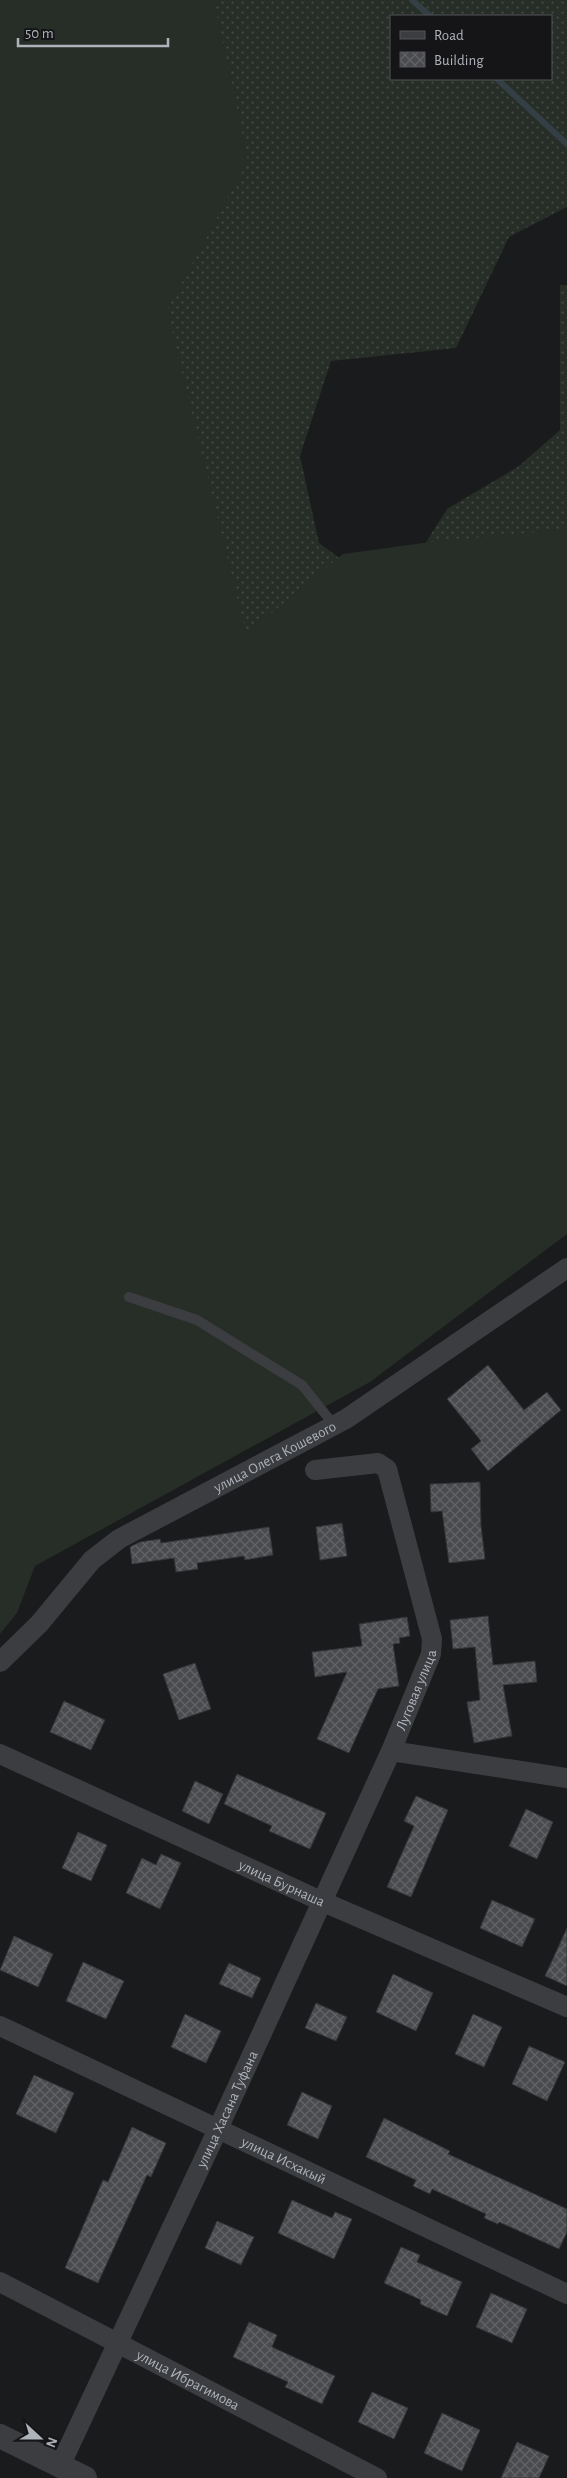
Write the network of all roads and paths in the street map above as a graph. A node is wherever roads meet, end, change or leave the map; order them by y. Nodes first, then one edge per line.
1 (567, 1268) edge
2 (129, 1297) dead end
3 (334, 1425) junction
4 (315, 1470) dead end
5 (0, 1662) edge
6 (391, 1751) junction
7 (0, 1754) edge
8 (567, 1778) edge
9 (321, 1901) junction
10 (567, 2007) edge
11 (0, 2026) edge
12 (218, 2129) junction
13 (0, 2282) edge
14 (567, 2294) edge
15 (117, 2344) junction
16 (0, 2436) edge
17 (60, 2466) junction
18 (85, 2478) edge
19 (377, 2478) edge

1 - 3 street, улица Олега Кошевого
2 - 3 lane
3 - 5 street, улица Олега Кошевого
4 - 6 street, Луговая улица
6 - 8 street, Луговая улица
6 - 9 street, улица Хасана Туфана
7 - 9 street, улица Бурнаша
9 - 10 street, улица Бурнаша
9 - 12 street, улица Хасана Туфана
11 - 12 street, улица Исхакый
12 - 14 street, улица Исхакый
12 - 15 street, улица Хасана Туфана
13 - 15 street, улица Ибрагимова
15 - 17 street, улица Хасана Туфана
15 - 19 street, улица Ибрагимова
16 - 17 street
17 - 18 street

